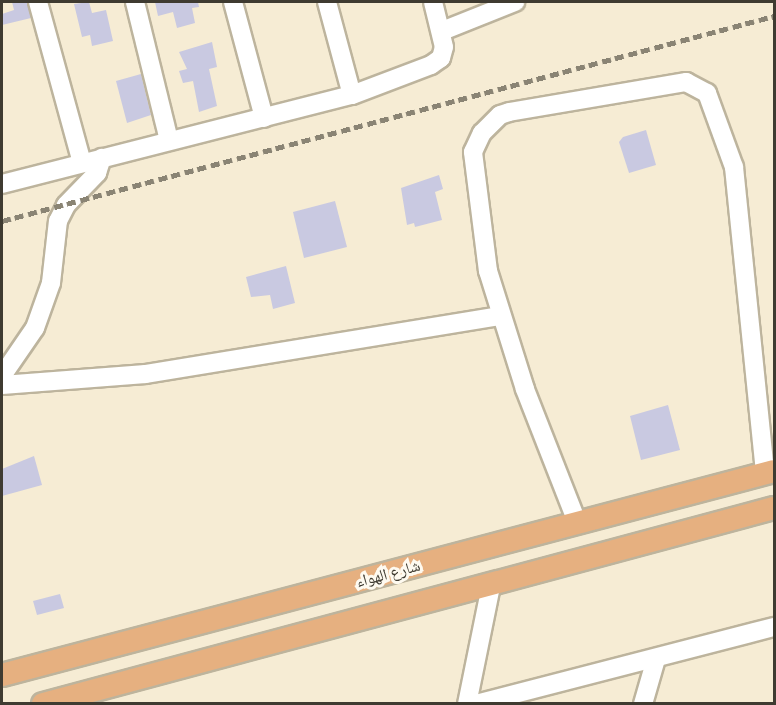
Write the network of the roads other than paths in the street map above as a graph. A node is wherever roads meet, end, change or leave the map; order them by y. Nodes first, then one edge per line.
1 (38, 2) edge
2 (135, 2) edge
3 (232, 2) edge
4 (327, 2) edge
5 (433, 2) edge
6 (515, 2) edge
7 (441, 31) junction
8 (352, 95) junction
9 (264, 118) junction
10 (169, 140) junction
11 (102, 158) junction
12 (82, 163) junction
13 (2, 184) edge
14 (499, 316) junction
15 (2, 376) edge
16 (2, 385) edge
17 (770, 472) edge
18 (774, 508) edge
19 (577, 522) junction
20 (491, 586) junction
21 (774, 627) edge
22 (656, 659) junction
23 (2, 675) edge
24 (43, 704) edge
25 (467, 704) edge
26 (476, 704) edge
27 (644, 704) edge

1 - 12 street
2 - 10 street
3 - 9 street
4 - 8 street
5 - 7 street
6 - 7 street
7 - 8 street
8 - 9 street
9 - 10 street
10 - 11 street
11 - 12 street
11 - 15 street
12 - 13 street
14 - 16 street
14 - 17 street
14 - 19 street
17 - 19 main road, شارع الهواء
18 - 20 main road
19 - 23 main road, شارع الهواء
20 - 24 main road
20 - 25 street
21 - 22 street
22 - 26 street
22 - 27 street

